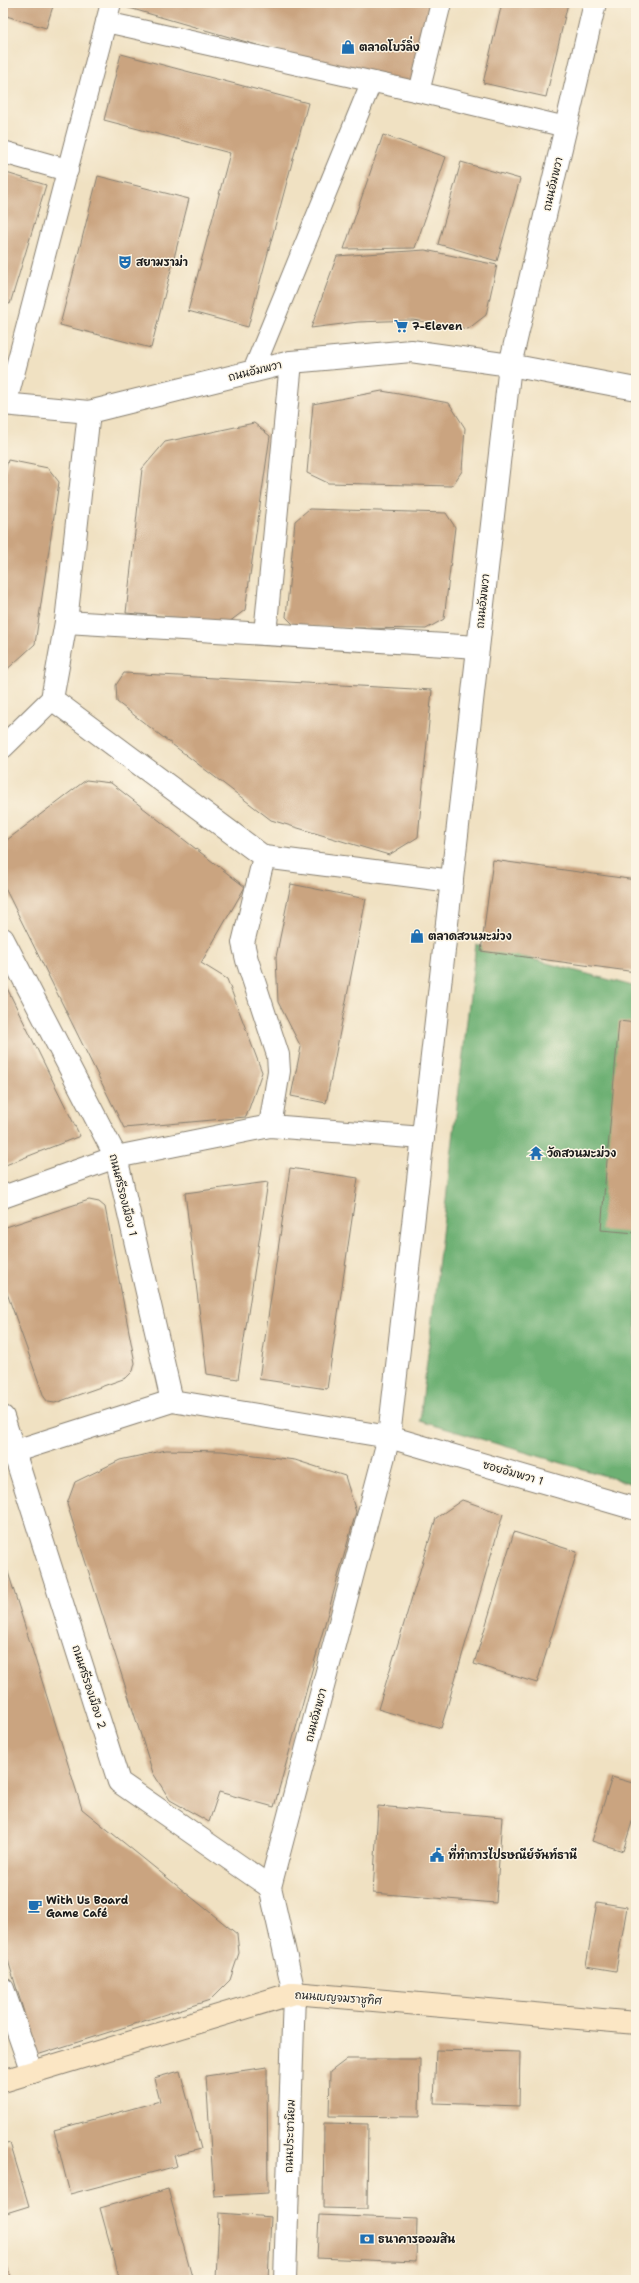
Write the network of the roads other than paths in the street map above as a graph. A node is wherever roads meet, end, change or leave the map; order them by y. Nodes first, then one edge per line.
1 (111, 3) edge
2 (441, 3) edge
3 (595, 3) edge
4 (106, 22) junction
5 (371, 83) junction
6 (419, 92) junction
7 (566, 127) junction
8 (3, 152) edge
9 (67, 170) junction
10 (291, 362) junction
11 (510, 365) junction
12 (253, 371) junction
13 (636, 389) edge
14 (5, 405) edge
15 (89, 412) junction
16 (66, 622) junction
17 (265, 634) junction
18 (478, 647) junction
19 (52, 699) junction
20 (3, 747) edge
21 (264, 857) junction
22 (452, 881) junction
23 (3, 939) edge
24 (270, 1126) junction
25 (423, 1138) junction
26 (116, 1157) junction
27 (3, 1197) edge
28 (172, 1401) junction
29 (3, 1417) edge
30 (389, 1437) junction
31 (8, 1454) edge
32 (636, 1509) edge
33 (270, 1887) junction
34 (3, 1990) edge
35 (294, 1993) junction
36 (636, 2023) edge
37 (32, 2072) junction
38 (3, 2081) edge
39 (285, 2280) edge

1 - 4 lane
2 - 6 lane
3 - 7 street, ถนนอัมพวา
4 - 5 lane
4 - 9 lane
5 - 6 lane
5 - 12 lane
6 - 7 lane
7 - 11 street, ถนนอัมพวา
8 - 9 street
9 - 14 lane
10 - 11 street, ถนนอัมพวา
10 - 12 street, ถนนอัมพวา
10 - 17 street
11 - 13 street, ถนนอัมพวา
11 - 18 street, ถนนอัมพวา
12 - 15 street, ถนนอัมพวา
14 - 15 street, ถนนอัมพวา
15 - 16 street
16 - 17 street
16 - 19 street
17 - 18 street
18 - 22 street, ถนนอัมพวา
19 - 20 street
19 - 21 street
21 - 22 street
21 - 24 street
22 - 25 street, ถนนอัมพวา
23 - 26 street, ถนนศรีรองเมือง 1
24 - 25 street
24 - 26 street
25 - 30 street, ถนนอัมพวา
26 - 27 street
26 - 28 street, ถนนศรีรองเมือง 1
28 - 30 street, ซอยอัมพวา 1
28 - 31 street
29 - 31 street, ถนนศรีรองเมือง 2
30 - 32 street, ซอยอัมพวา 1
30 - 33 street, ถนนอัมพวา
31 - 33 street, ถนนศรีรองเมือง 2
33 - 35 street, ถนนอัมพวา
34 - 37 street
35 - 36 street, ถนนเบญจมราชูทิศ
35 - 37 street, ถนนเบญจมราชูทิศ
35 - 39 street, ถนนประชานิยม
37 - 38 street, ถนนเบญจมราชูทิศ

